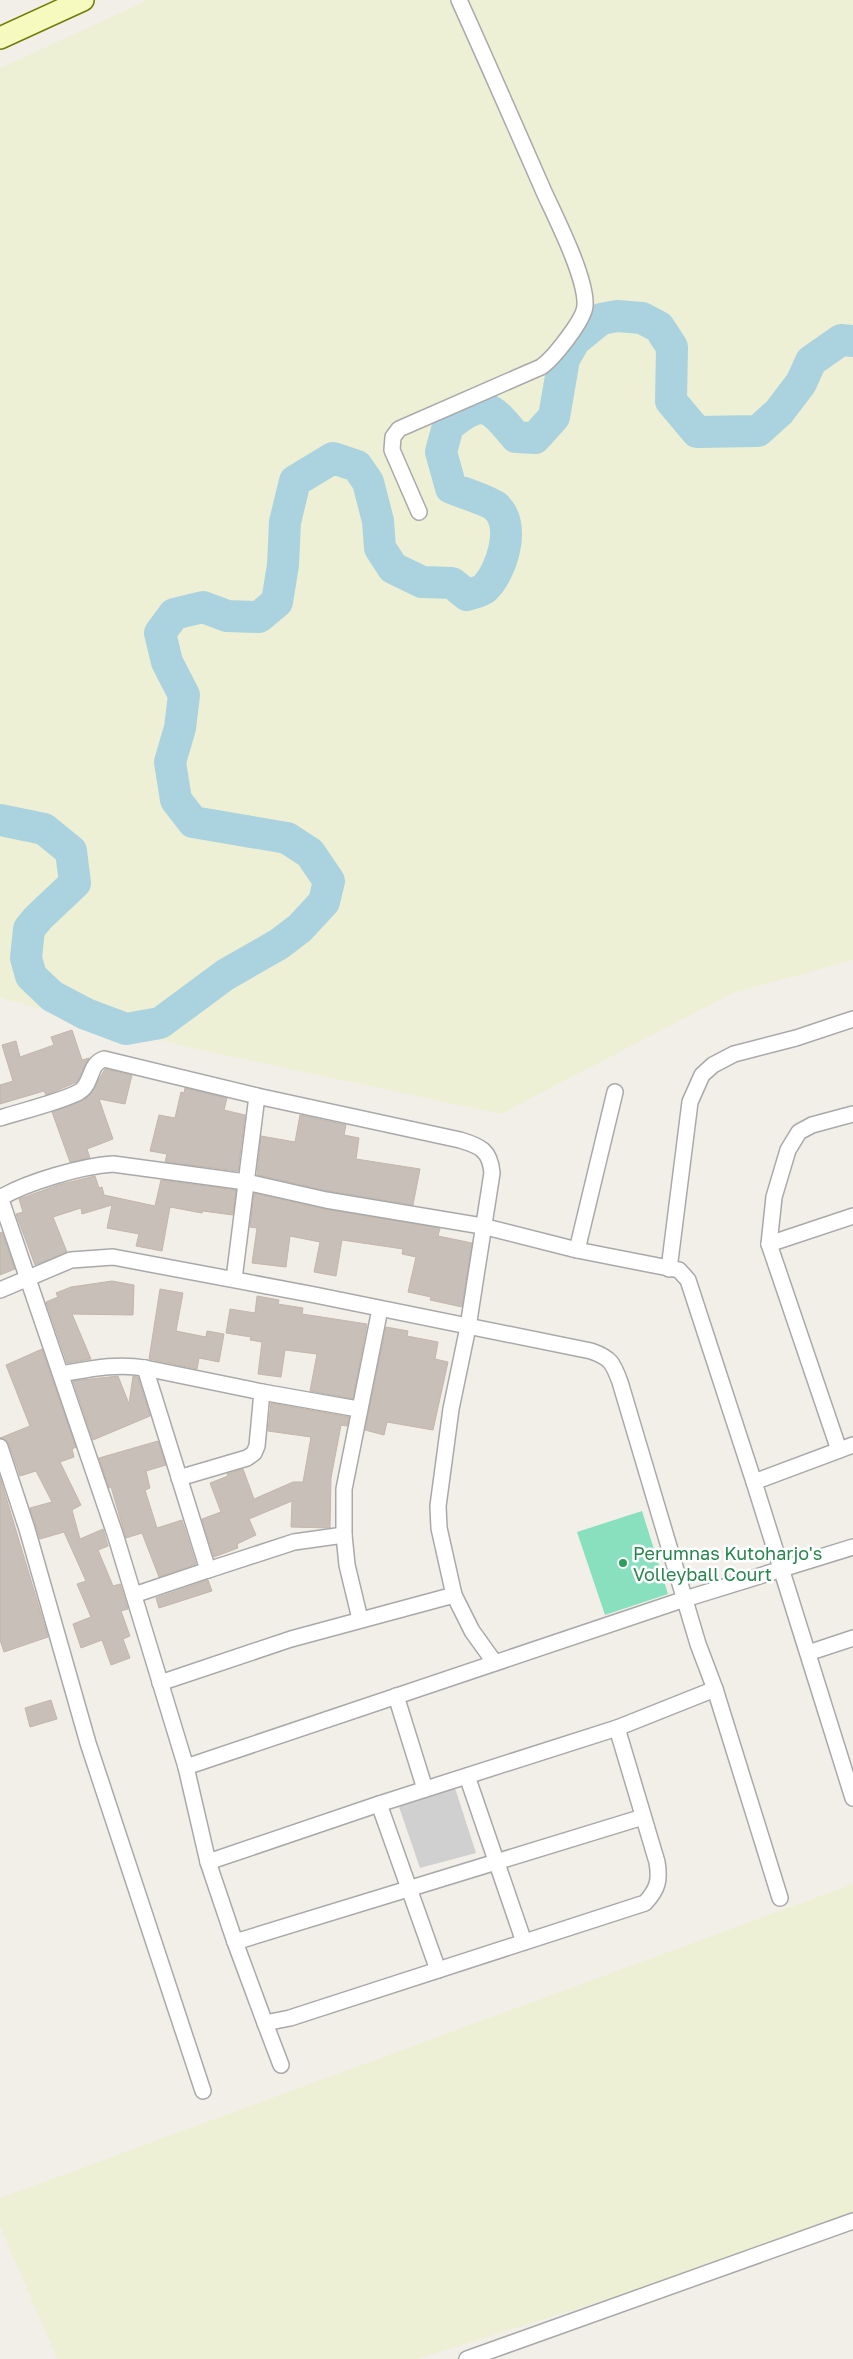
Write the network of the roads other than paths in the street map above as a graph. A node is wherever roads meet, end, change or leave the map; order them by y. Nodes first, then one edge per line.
1 (84, 0) edge
2 (459, 0) edge
3 (0, 38) edge
4 (419, 512) dead end
5 (853, 1018) edge
6 (614, 1092) dead end
7 (257, 1096) junction
8 (853, 1114) edge
9 (0, 1118) edge
10 (246, 1182) junction
11 (0, 1197) edge
12 (853, 1216) edge
13 (482, 1226) junction
14 (769, 1244) junction
15 (577, 1250) junction
16 (669, 1269) junction
17 (28, 1279) junction
18 (234, 1279) junction
19 (0, 1290) edge
20 (380, 1308) junction
21 (468, 1327) junction
22 (145, 1368) junction
23 (61, 1374) junction
24 (262, 1392) junction
25 (358, 1409) junction
26 (0, 1447) edge
27 (846, 1448) edge
28 (179, 1478) junction
29 (754, 1482) junction
30 (344, 1535) junction
31 (853, 1547) edge
32 (208, 1570) junction
33 (782, 1570) junction
34 (454, 1595) junction
35 (134, 1596) junction
36 (685, 1599) junction
37 (360, 1619) junction
38 (853, 1638) edge
39 (808, 1653) junction
40 (495, 1663) junction
41 (160, 1683) junction
42 (715, 1689) junction
43 (396, 1696) junction
44 (617, 1728) junction
45 (186, 1767) junction
46 (467, 1776) junction
47 (425, 1789) junction
48 (853, 1798) edge
49 (379, 1804) junction
50 (643, 1817) junction
51 (497, 1861) junction
52 (208, 1862) junction
53 (408, 1889) junction
54 (780, 1898) dead end
55 (235, 1942) junction
56 (524, 1942) junction
57 (438, 1970) junction
58 (265, 2023) junction
59 (281, 2066) dead end
60 (203, 2091) dead end
61 (853, 2221) edge
62 (467, 2359) edge

1 - 3 street
2 - 4 street
5 - 16 street
6 - 15 street
7 - 9 street
7 - 10 street
7 - 13 street
8 - 14 street
10 - 11 street
10 - 13 street
10 - 18 street
11 - 17 street
12 - 14 street
13 - 15 street
13 - 21 street
14 - 27 street
15 - 16 street
16 - 29 street
17 - 18 street
17 - 19 street
17 - 23 street
18 - 20 street
20 - 21 street
20 - 25 street
21 - 34 street
21 - 36 street
22 - 23 street
22 - 24 street
22 - 28 street
23 - 35 street
24 - 25 street
24 - 28 street
25 - 30 street
26 - 60 street
27 - 29 street
28 - 32 street
29 - 33 street
30 - 32 street
30 - 37 street
31 - 33 street
32 - 35 street
33 - 36 street
33 - 39 street
34 - 37 street
34 - 40 street
35 - 41 street
36 - 40 street
36 - 42 street
37 - 41 street
38 - 39 street
39 - 48 street
40 - 43 street
41 - 45 street
42 - 44 street
42 - 54 street
43 - 45 street
43 - 47 street
44 - 46 street
44 - 50 street
45 - 52 street
46 - 47 street
46 - 51 street
47 - 49 street
49 - 52 street
49 - 53 street
50 - 51 street
50 - 56 street
51 - 53 street
51 - 56 street
52 - 55 street
53 - 55 street
53 - 57 street
55 - 58 street
56 - 57 street
57 - 58 street
58 - 59 street
61 - 62 street

